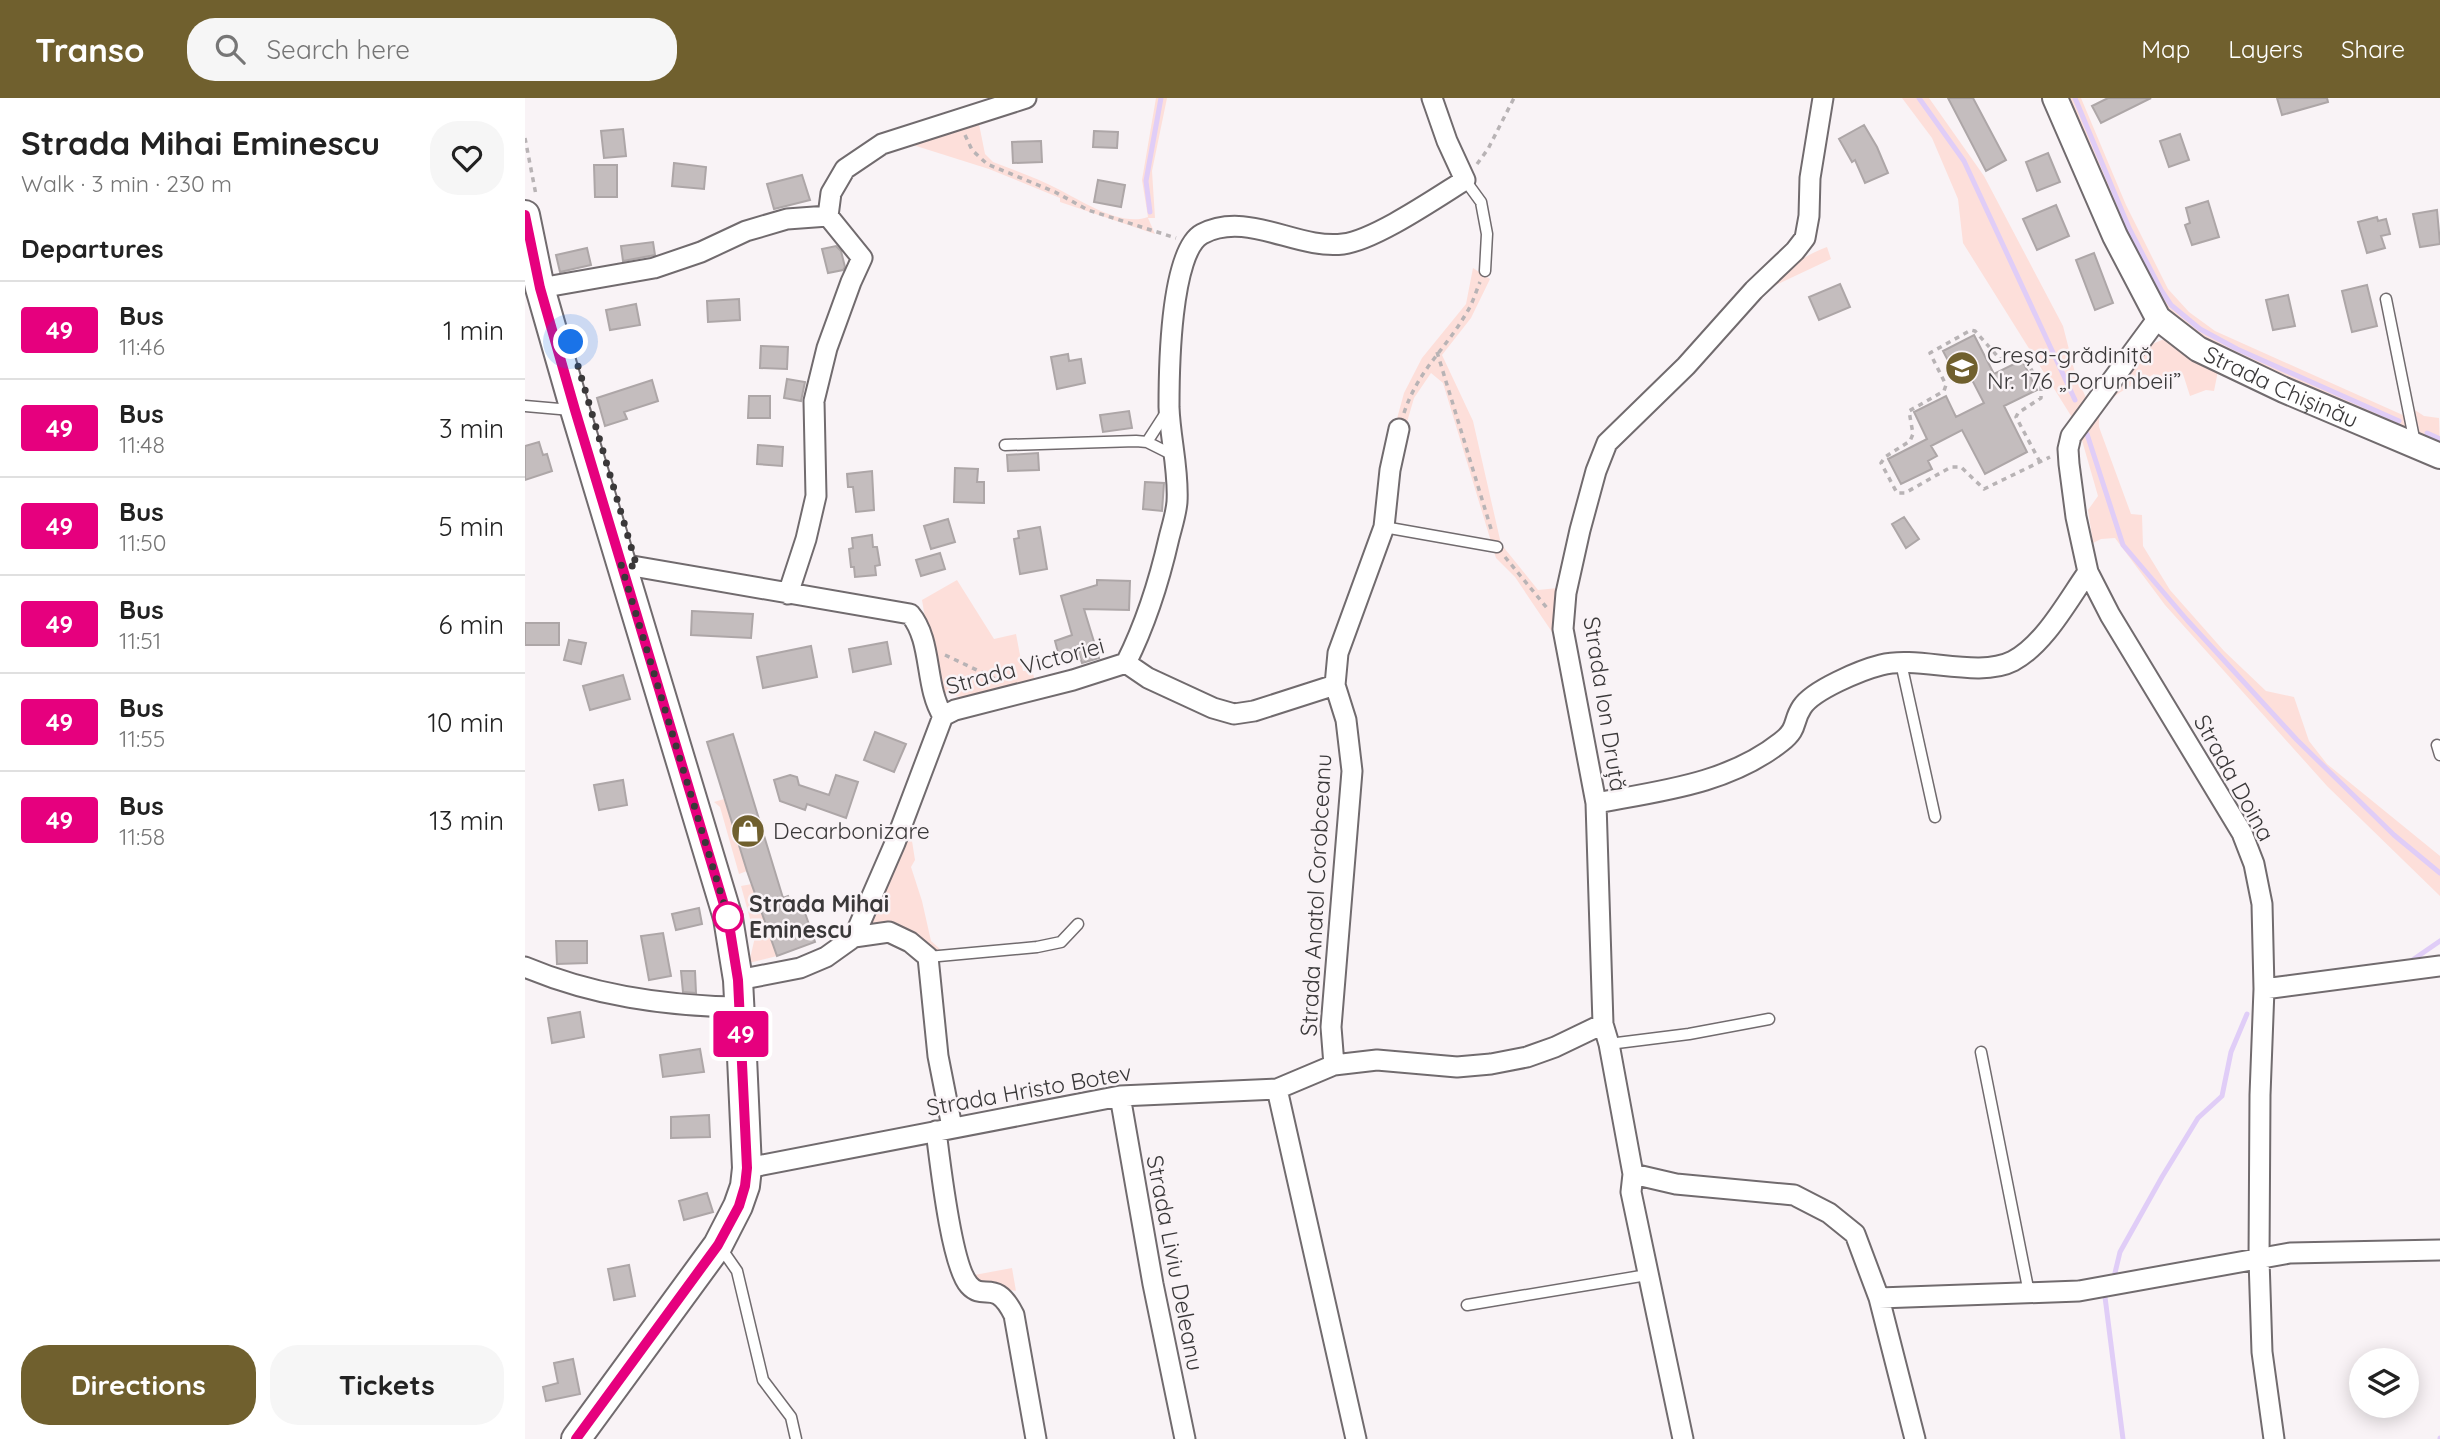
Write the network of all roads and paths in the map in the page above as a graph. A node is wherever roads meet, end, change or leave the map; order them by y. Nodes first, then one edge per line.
1 (1026, 98) edge
2 (1432, 98) edge
3 (1514, 98) edge
4 (1823, 98) edge
5 (2055, 98) edge
6 (958, 119) junction
7 (525, 138) edge
8 (1465, 180) junction
9 (531, 210) edge
10 (828, 216) junction
11 (1192, 243) junction
12 (1485, 271) joint
13 (540, 288) junction
14 (2386, 299) dead end
15 (2158, 318) junction
16 (1437, 352) junction
17 (525, 406) edge
18 (1169, 407) junction
19 (575, 410) junction
20 (1399, 429) joint
21 (1147, 442) junction
22 (2415, 444) junction
23 (1005, 445) dead end
24 (2068, 449) junction
25 (1174, 455) junction
26 (2440, 456) edge
27 (2041, 462) junction
28 (1384, 527) junction
29 (1497, 547) junction
30 (621, 564) junction
31 (2088, 572) junction
32 (788, 594) junction
33 (1563, 629) junction
34 (923, 645) junction
35 (1126, 663) junction
36 (1901, 663) junction
37 (1335, 685) junction
38 (1022, 692) junction
39 (943, 716) junction
40 (1596, 803) junction
41 (1935, 817) dead end
42 (1078, 924) dead end
43 (853, 937) junction
44 (928, 957) junction
45 (2440, 966) edge
46 (525, 967) edge
47 (2264, 989) junction
48 (738, 993) junction
49 (1769, 1019) dead end
50 (1603, 1024) junction
51 (1609, 1044) junction
52 (1981, 1052) dead end
53 (1335, 1065) junction
54 (1277, 1089) junction
55 (1120, 1096) junction
56 (944, 1129) junction
57 (747, 1168) junction
58 (1633, 1174) junction
59 (718, 1245) junction
60 (2440, 1250) edge
61 (2259, 1259) junction
62 (1647, 1275) junction
63 (2029, 1293) junction
64 (1879, 1298) junction
65 (1467, 1305) dead end
66 (576, 1439) edge
67 (796, 1439) edge
68 (1036, 1439) edge
69 (1185, 1439) edge
70 (1356, 1439) edge
71 (1683, 1439) edge
72 (1915, 1439) edge
73 (2274, 1439) edge

1 - 6 street
2 - 8 street
3 - 8 path
4 - 33 street, Strada Ion Druță
5 - 15 street, Strada Chișinău
6 - 10 street
6 - 11 path
7 - 9 path
8 - 11 street
8 - 12 lane
9 - 13 main road
10 - 13 street
10 - 32 street
11 - 18 street
12 - 16 path
13 - 19 main road
14 - 22 lane
15 - 22 street, Strada Chișinău
15 - 24 street
16 - 20 path
16 - 29 path
17 - 19 lane
18 - 21 lane
18 - 25 street
19 - 30 main road
20 - 28 street, Strada Anatol Corobceanu
21 - 23 lane
21 - 25 lane
22 - 26 street, Strada Chișinău
24 - 27 path
24 - 31 street, Strada Doina
25 - 35 street
27 - 27 path
28 - 29 lane
28 - 37 street, Strada Anatol Corobceanu
29 - 33 path
30 - 32 street, Strada Victoriei
30 - 48 main road
31 - 36 street
31 - 47 street, Strada Doina
32 - 34 street, Strada Victoriei
33 - 40 street, Strada Ion Druță
34 - 38 path
34 - 39 street, Strada Victoriei
35 - 37 street, Strada Victoriei
35 - 38 street, Strada Victoriei
36 - 40 street
36 - 41 lane
37 - 53 street, Strada Anatol Corobceanu
38 - 39 street, Strada Victoriei
39 - 43 street
40 - 50 street, Strada Ion Druță
42 - 44 lane
43 - 44 street
43 - 48 street
44 - 56 street
45 - 47 street
46 - 48 street
47 - 61 street, Strada Doina
48 - 57 main road
49 - 51 lane
50 - 51 street, Strada Ion Druță
50 - 53 street, Strada Hristo Botev
51 - 58 street, Strada Ion Druță
52 - 63 lane
53 - 54 street, Strada Hristo Botev
54 - 55 street, Strada Hristo Botev
54 - 70 street
55 - 56 street, Strada Hristo Botev
55 - 69 street, Strada Liviu Deleanu
56 - 57 street, Strada Hristo Botev
56 - 68 street
57 - 59 main road
58 - 62 street, Strada Ion Druță
58 - 64 street
59 - 66 main road
59 - 67 lane
60 - 61 street
61 - 63 street
61 - 73 street, Strada Doina
62 - 65 lane
62 - 71 street, Strada Ion Druță
63 - 64 street
64 - 72 street

